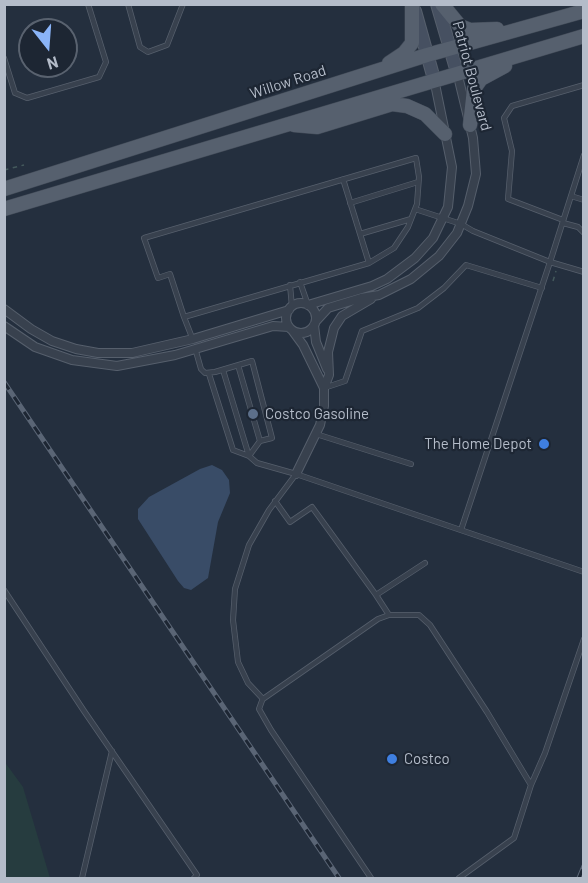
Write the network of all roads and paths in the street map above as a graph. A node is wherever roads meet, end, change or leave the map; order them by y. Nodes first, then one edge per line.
1 (88, 4) edge
2 (128, 4) edge
3 (183, 4) edge
4 (412, 4) edge
5 (437, 4) edge
6 (442, 4) edge
7 (580, 4) edge
8 (584, 11) edge
9 (584, 36) edge
10 (584, 41) edge
11 (450, 48) junction
12 (427, 55) junction
13 (4, 58) edge
14 (458, 72) junction
15 (369, 74) junction
16 (434, 79) junction
17 (584, 85) edge
18 (286, 124) junction
19 (470, 125) junction
20 (445, 134) junction
21 (584, 155) edge
22 (24, 165) dead end
23 (4, 170) edge
24 (343, 179) junction
25 (418, 182) junction
26 (4, 189) edge
27 (571, 196) junction
28 (584, 200) edge
29 (350, 203) junction
30 (4, 209) edge
31 (415, 209) junction
32 (443, 217) junction
33 (411, 219) junction
34 (563, 221) junction
35 (461, 224) junction
36 (584, 233) edge
37 (360, 234) junction
38 (550, 262) junction
39 (369, 263) junction
40 (584, 272) edge
41 (300, 282) junction
42 (290, 285) junction
43 (542, 288) junction
44 (379, 295) junction
45 (308, 305) junction
46 (4, 309) edge
47 (290, 309) junction
48 (184, 317) junction
49 (315, 323) junction
50 (4, 326) edge
51 (290, 328) junction
52 (193, 339) junction
53 (196, 349) junction
54 (238, 365) junction
55 (223, 370) junction
56 (209, 374) junction
57 (329, 375) junction
58 (324, 388) junction
59 (316, 434) junction
60 (260, 441) junction
61 (249, 456) junction
62 (411, 464) dead end
63 (296, 474) junction
64 (275, 501) junction
65 (461, 530) junction
66 (425, 563) dead end
67 (584, 572) edge
68 (4, 590) edge
69 (376, 595) junction
70 (389, 615) junction
71 (584, 639) edge
72 (262, 698) junction
73 (112, 751) junction
74 (531, 785) junction
75 (82, 879) edge
76 (194, 879) edge
77 (371, 879) edge
78 (459, 879) edge

1 - 13 lane
2 - 3 lane
4 - 12 main road
4 - 15 main road
5 - 11 main road, Patriot Boulevard
6 - 7 main road
8 - 11 main road, Willow Road
9 - 14 main road
10 - 19 main road
11 - 12 main road, Willow Road
11 - 14 main road, Patriot Boulevard
12 - 15 main road, Willow Road
12 - 16 main road
14 - 16 main road
14 - 19 street, Patriot Boulevard
15 - 26 main road, Willow Road
16 - 18 main road
16 - 20 street
17 - 34 lane
18 - 20 main road
18 - 30 main road
19 - 35 street, Patriot Boulevard
20 - 32 street
21 - 27 lane
22 - 23 path
24 - 25 lane
24 - 29 lane
24 - 48 lane
25 - 29 lane
25 - 31 lane
27 - 28 lane
27 - 34 lane
29 - 37 lane
31 - 32 lane
31 - 33 lane
32 - 35 lane
32 - 45 street
33 - 37 lane
33 - 39 lane
34 - 36 lane
34 - 38 lane
35 - 38 lane
35 - 44 street, Patriot Boulevard
37 - 39 lane
38 - 40 lane
38 - 43 lane
39 - 41 lane
41 - 42 lane
41 - 45 lane
42 - 47 lane
42 - 48 lane
43 - 58 lane
43 - 65 lane
44 - 49 street, Patriot Boulevard
44 - 57 street
45 - 47 street
45 - 49 street
46 - 52 street
47 - 51 street
47 - 52 street
48 - 52 lane
49 - 51 street, Patriot Boulevard
49 - 57 street
50 - 53 street, Patriot Boulevard
51 - 53 street, Patriot Boulevard
51 - 58 street
52 - 53 lane
53 - 56 lane
54 - 55 lane
54 - 60 lane
54 - 60 lane
55 - 56 lane
55 - 61 lane
56 - 61 lane
57 - 58 street
58 - 59 street
59 - 62 lane
59 - 63 street
60 - 61 lane
61 - 63 lane
63 - 64 lane
63 - 65 lane
64 - 69 lane
64 - 72 lane
65 - 67 lane
66 - 69 lane
68 - 73 lane
69 - 70 lane
70 - 72 lane
70 - 74 lane
71 - 74 lane
72 - 77 lane
73 - 75 lane
73 - 76 lane
74 - 78 lane

